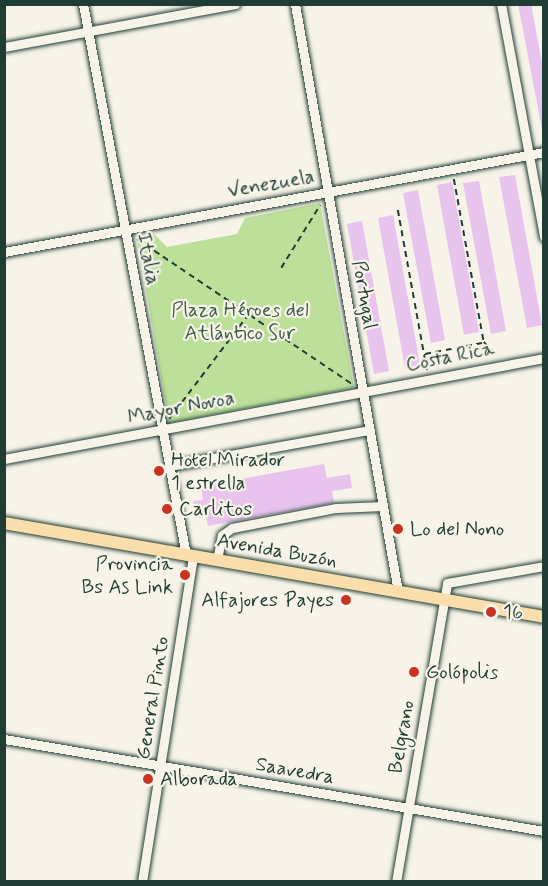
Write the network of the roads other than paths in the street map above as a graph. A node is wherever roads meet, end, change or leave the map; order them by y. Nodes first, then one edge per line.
1 (83, 4) edge
2 (235, 4) edge
3 (295, 4) edge
4 (501, 4) edge
5 (185, 9) edge
6 (88, 32) junction
7 (4, 47) edge
8 (543, 152) edge
9 (528, 155) junction
10 (328, 192) junction
11 (124, 230) junction
12 (543, 237) edge
13 (4, 252) edge
14 (543, 358) edge
15 (363, 392) junction
16 (162, 429) junction
17 (370, 430) junction
18 (4, 459) edge
19 (169, 466) junction
20 (383, 506) junction
21 (4, 524) edge
22 (190, 555) junction
23 (217, 560) junction
24 (543, 566) edge
25 (398, 592) junction
26 (444, 600) junction
27 (543, 617) edge
28 (4, 739) edge
29 (161, 766) junction
30 (408, 808) junction
31 (543, 831) edge
32 (142, 882) edge
33 (396, 882) edge

1 - 6 street, Italia
2 - 5 street
3 - 10 street, Portugal
4 - 9 street
5 - 6 street
6 - 7 street
6 - 11 street, Italia
8 - 9 street, Venezuela
9 - 10 street, Venezuela
9 - 12 street
10 - 11 street, Venezuela
10 - 15 street, Portugal
11 - 13 street, Venezuela
11 - 16 street, Italia
14 - 15 street, Costa Rica
15 - 16 street, Mayor Novoa
15 - 17 street, Portugal
16 - 18 street, Mayor Novoa
16 - 19 street, Italia
17 - 19 street
17 - 20 street, Portugal
19 - 22 street, Italia
20 - 23 street
20 - 25 street, Portugal
21 - 22 main road, Avenida Buzón
22 - 23 main road, Avenida Buzón
22 - 29 street, General Pinto
23 - 25 main road, Avenida Buzón
24 - 26 street
25 - 26 main road, Avenida Buzón
26 - 27 main road, Avenida Buzón
26 - 30 street, Belgrano
28 - 29 street, Saavedra
29 - 30 street, Saavedra
29 - 32 street, General Pinto
30 - 31 street, Saavedra
30 - 33 street, Belgrano

